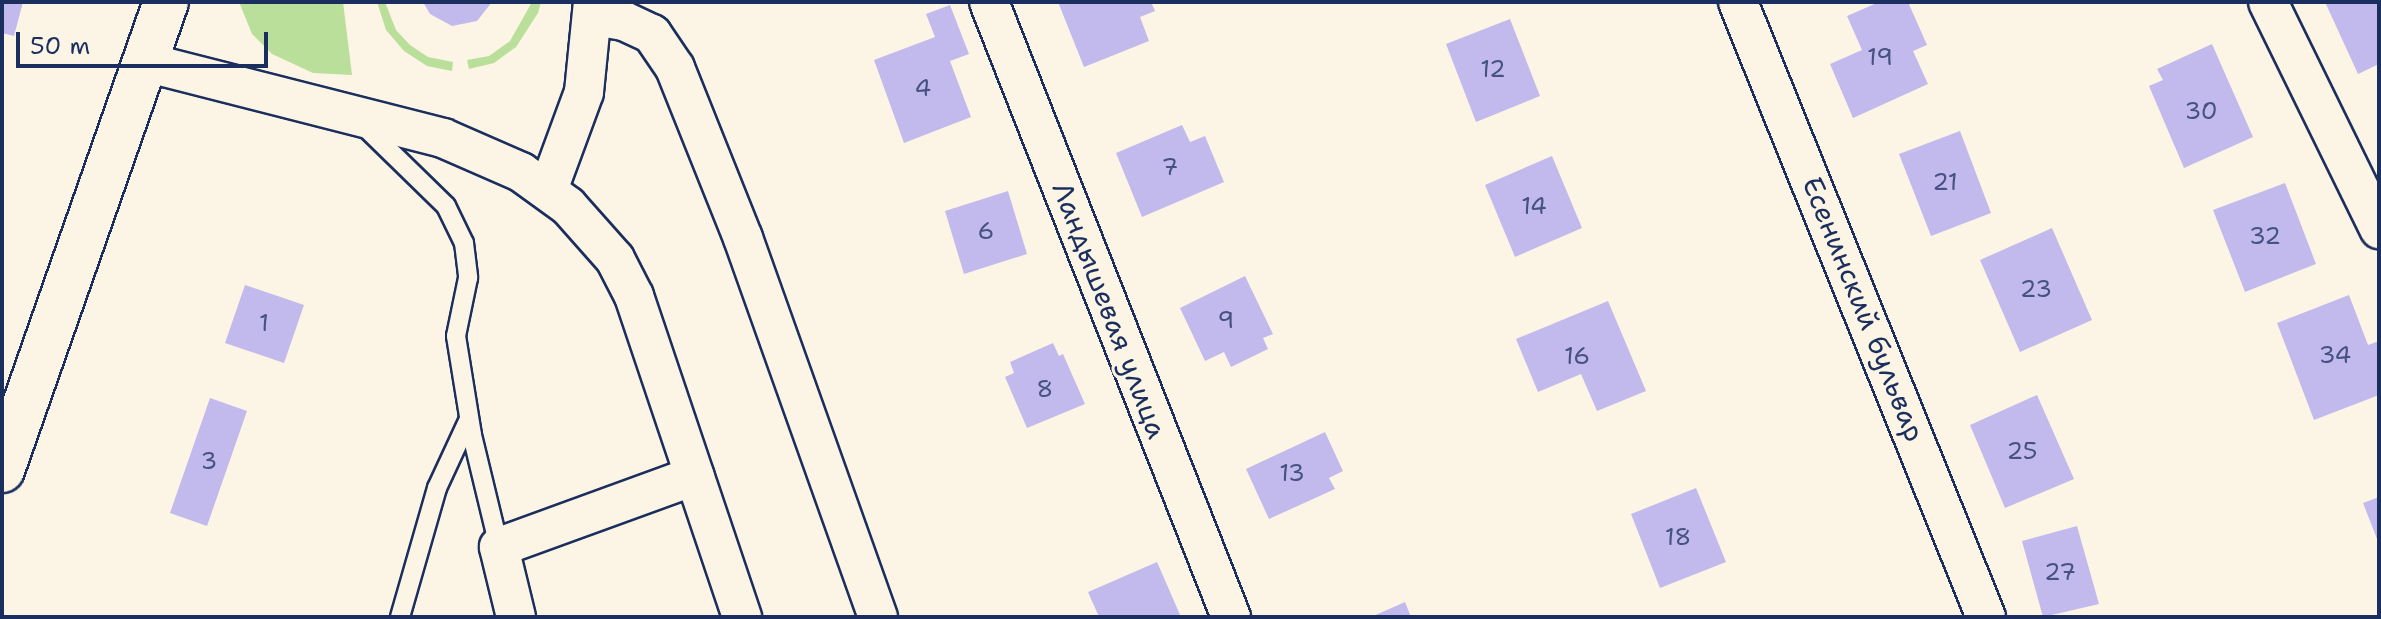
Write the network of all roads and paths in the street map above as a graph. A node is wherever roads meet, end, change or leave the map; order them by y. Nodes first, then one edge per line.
1 (166, 2) edge
2 (989, 2) edge
3 (1738, 2) edge
4 (2268, 2) edge
5 (594, 9) edge
6 (145, 62) junction
7 (349, 112) junction
8 (548, 190) junction
9 (2379, 229) edge
10 (469, 419) junction
11 (2, 470) edge
12 (694, 476) junction
13 (499, 547) junction
14 (400, 617) edge
15 (516, 617) edge
16 (742, 617) edge
17 (878, 617) edge
18 (1231, 617) edge
19 (1986, 617) edge

1 - 6 main road
2 - 18 street, Ландышевая улица
3 - 19 street, Есенинский бульвар
4 - 9 street
5 - 8 street
5 - 17 street
6 - 7 street
6 - 11 main road
7 - 8 street
7 - 10 lane
8 - 12 street
10 - 13 lane
10 - 14 lane
12 - 13 street
12 - 16 street
13 - 15 street

